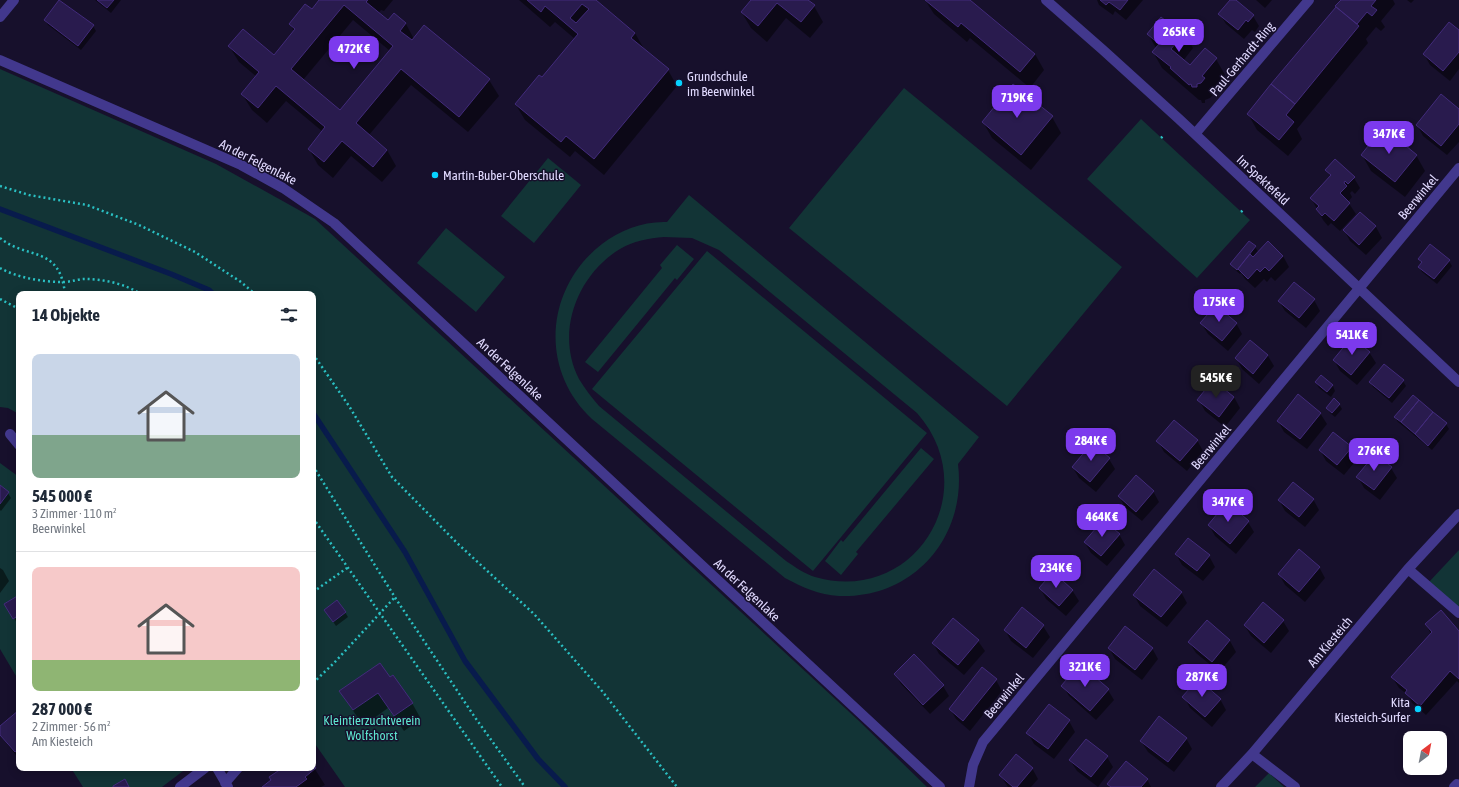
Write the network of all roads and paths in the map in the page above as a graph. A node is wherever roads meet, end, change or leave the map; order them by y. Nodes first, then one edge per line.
1 (14, 0) edge
2 (1046, 0) edge
3 (1309, 0) edge
4 (0, 17) edge
5 (0, 60) edge
6 (1195, 134) junction
7 (1164, 135) dead end
8 (1161, 138) dead end
9 (1459, 168) edge
10 (0, 186) edge
11 (1244, 209) dead end
12 (1241, 212) dead end
13 (0, 238) edge
14 (0, 268) edge
15 (63, 282) junction
16 (1359, 289) junction
17 (64, 291) edge
18 (136, 291) edge
19 (252, 291) edge
20 (0, 299) edge
21 (16, 308) edge
22 (316, 358) edge
23 (1459, 382) edge
24 (10, 434) dead end
25 (16, 441) edge
26 (316, 471) edge
27 (1459, 514) edge
28 (316, 522) edge
29 (347, 568) junction
30 (1408, 569) junction
31 (316, 590) edge
32 (395, 597) junction
33 (380, 614) junction
34 (1459, 614) edge
35 (316, 680) edge
36 (1252, 754) junction
37 (201, 771) edge
38 (219, 771) edge
39 (236, 771) edge
40 (226, 785) edge
41 (180, 787) edge
42 (502, 787) edge
43 (525, 787) edge
44 (677, 787) edge
45 (940, 787) edge
46 (968, 787) edge
47 (1221, 787) edge
48 (1295, 787) edge

1 - 4 street
2 - 6 street, Im Spektefeld
3 - 6 street, Paul-Gerhardt-Ring
5 - 45 street, An der Felgenlake
6 - 16 street, Im Spektefeld
7 - 8 path
9 - 16 street, Beerwinkel
10 - 19 path
11 - 12 path
13 - 15 path
14 - 15 path
15 - 17 path
15 - 18 path
16 - 23 street, Im Spektefeld
16 - 46 street, Beerwinkel
20 - 21 path
22 - 44 path
24 - 25 street
26 - 32 path
27 - 30 street, Am Kiesteich
28 - 29 path
29 - 31 path
29 - 33 path
30 - 34 street
30 - 36 street, Am Kiesteich
32 - 33 path
32 - 43 path
33 - 35 path
33 - 42 path
36 - 47 street, Am Kiesteich
36 - 48 street
37 - 41 street
38 - 40 street
39 - 40 street

